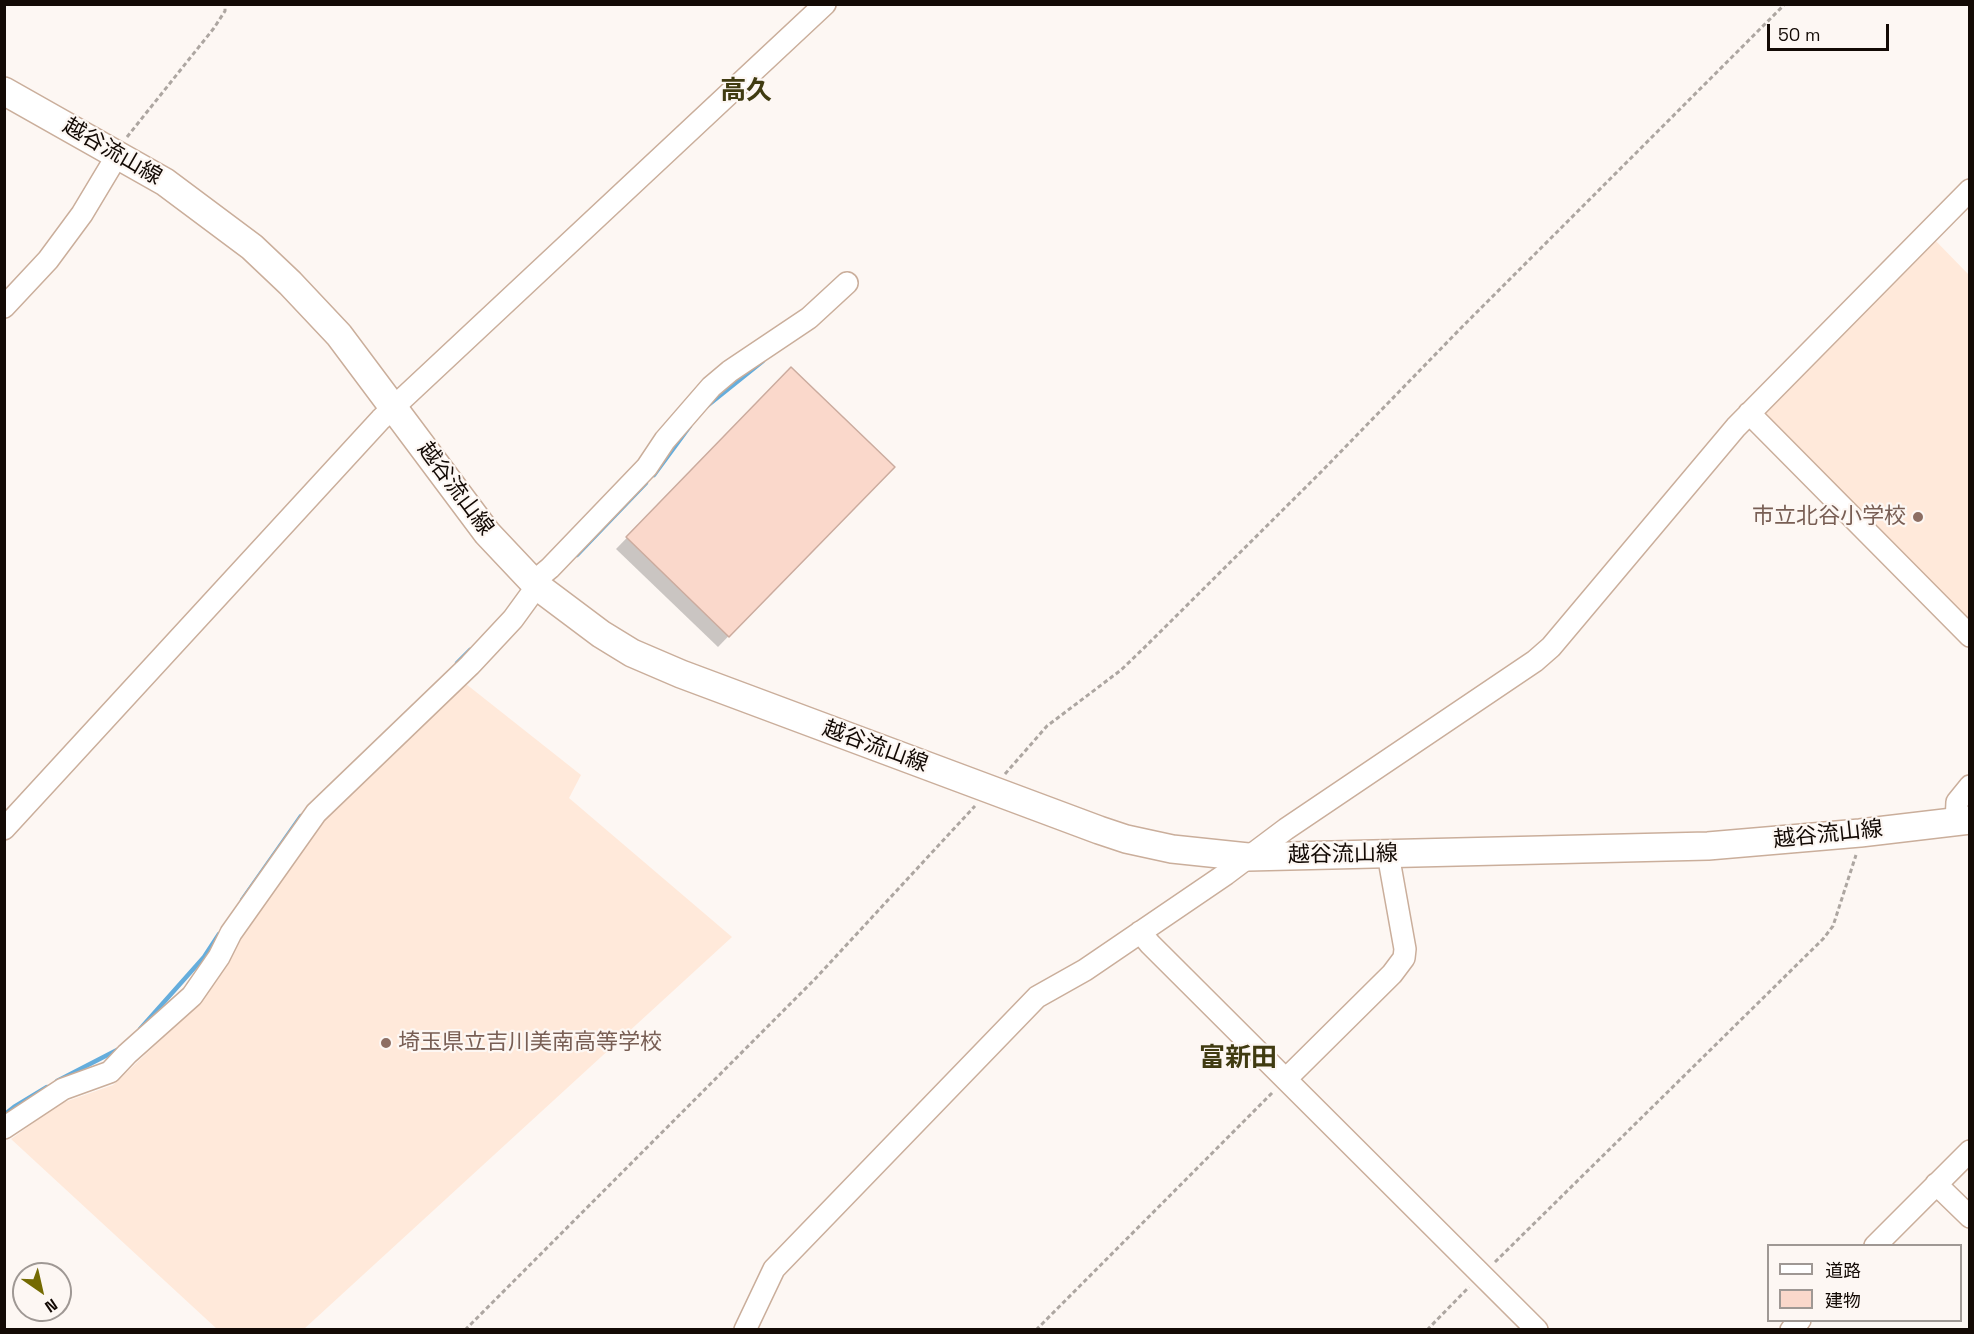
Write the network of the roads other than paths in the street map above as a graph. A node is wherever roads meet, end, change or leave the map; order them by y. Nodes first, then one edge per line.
1 (825, 4) edge
2 (4, 91) edge
3 (118, 154) junction
4 (1970, 190) edge
5 (848, 283) dead end
6 (4, 307) edge
7 (394, 407) junction
8 (1749, 413) junction
9 (535, 584) junction
10 (1970, 636) edge
11 (1970, 786) edge
12 (1963, 821) edge
13 (4, 829) edge
14 (1388, 854) junction
15 (1248, 857) junction
16 (1140, 932) junction
17 (1286, 1079) junction
18 (4, 1128) edge
19 (1970, 1151) edge
20 (1936, 1184) junction
21 (1970, 1217) edge
22 (1876, 1244) edge
23 (745, 1329) edge
24 (1537, 1329) edge

1 - 7 street
2 - 3 main road, 越谷流山線
3 - 6 street
3 - 7 main road, 越谷流山線
4 - 8 street
5 - 9 street
7 - 9 main road, 越谷流山線
7 - 13 street
8 - 10 street
8 - 15 street
9 - 15 main road, 越谷流山線
9 - 18 street
11 - 12 street
12 - 14 main road, 越谷流山線
14 - 15 main road, 越谷流山線
14 - 17 street
15 - 16 street
16 - 17 street
16 - 23 street
17 - 24 street
19 - 20 street
20 - 21 street
20 - 22 street

